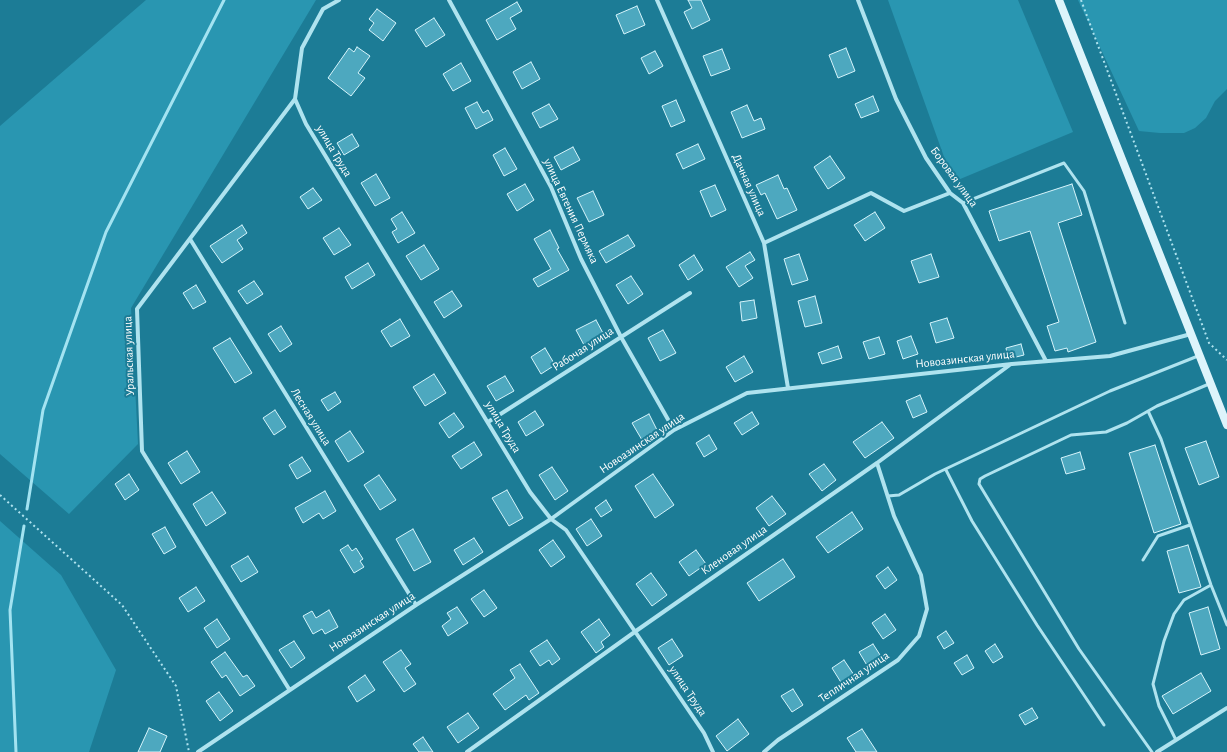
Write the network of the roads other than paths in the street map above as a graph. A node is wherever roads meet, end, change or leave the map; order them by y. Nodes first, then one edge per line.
1 (339, 0) edge
2 (449, 0) edge
3 (657, 0) edge
4 (858, 0) edge
5 (1059, 0) edge
6 (295, 99) junction
7 (950, 193) junction
8 (963, 202) junction
9 (190, 239) junction
10 (764, 244) junction
11 (690, 293) dead end
12 (1125, 323) dead end
13 (1191, 334) junction
14 (622, 336) junction
15 (1200, 356) junction
16 (1046, 361) junction
17 (1012, 364) junction
18 (1211, 383) junction
19 (788, 388) junction
20 (1148, 411) junction
21 (488, 422) junction
22 (1227, 425) edge
23 (674, 430) junction
24 (878, 463) junction
25 (946, 470) junction
26 (888, 496) junction
27 (551, 519) junction
28 (1190, 525) junction
29 (1143, 560) dead end
30 (1210, 585) junction
31 (416, 605) junction
32 (1227, 625) edge
33 (636, 631) junction
34 (289, 689) junction
35 (1227, 708) edge
36 (1104, 725) dead end
37 (1176, 740) junction
38 (198, 752) edge
39 (467, 752) edge
40 (713, 752) edge
41 (764, 752) edge
42 (1152, 752) edge
43 (1158, 752) edge

1 - 6 street, Уральская улица
2 - 14 street, улица Евгения Пермяка
3 - 10 street, Дачная улица
4 - 7 street, Боровая улица
5 - 13 street
6 - 9 street, Уральская улица
6 - 21 street, улица Труда
7 - 8 street, Боровая улица
7 - 10 street
8 - 12 lane
8 - 16 street, Боровая улица
9 - 31 street, Лесная улица
9 - 34 street, Уральская улица
10 - 19 street, Дачная улица
11 - 14 street, Рабочая улица
13 - 15 street
13 - 16 street, Новоазинская улица
14 - 21 street, Рабочая улица
14 - 23 street, улица Евгения Пермяка
15 - 18 street
15 - 25 lane
16 - 17 street, Новоазинская улица
17 - 19 street, Новоазинская улица
17 - 24 street, Кленовая улица
18 - 20 lane
18 - 22 street
19 - 23 street, Новоазинская улица
20 - 28 lane
20 - 42 lane
21 - 27 street, улица Труда
23 - 27 street, Новоазинская улица
24 - 26 street, Тепличная улица
24 - 33 street, Кленовая улица
25 - 26 lane
25 - 36 lane
26 - 41 street, Тепличная улица
27 - 31 street, Новоазинская улица
27 - 33 street, улица Труда
28 - 29 lane
28 - 30 lane
30 - 32 lane
30 - 37 lane
31 - 34 street, Новоазинская улица
33 - 39 street, Кленовая улица
33 - 40 street, улица Труда
34 - 38 street, Новоазинская улица
35 - 37 street
37 - 43 street

